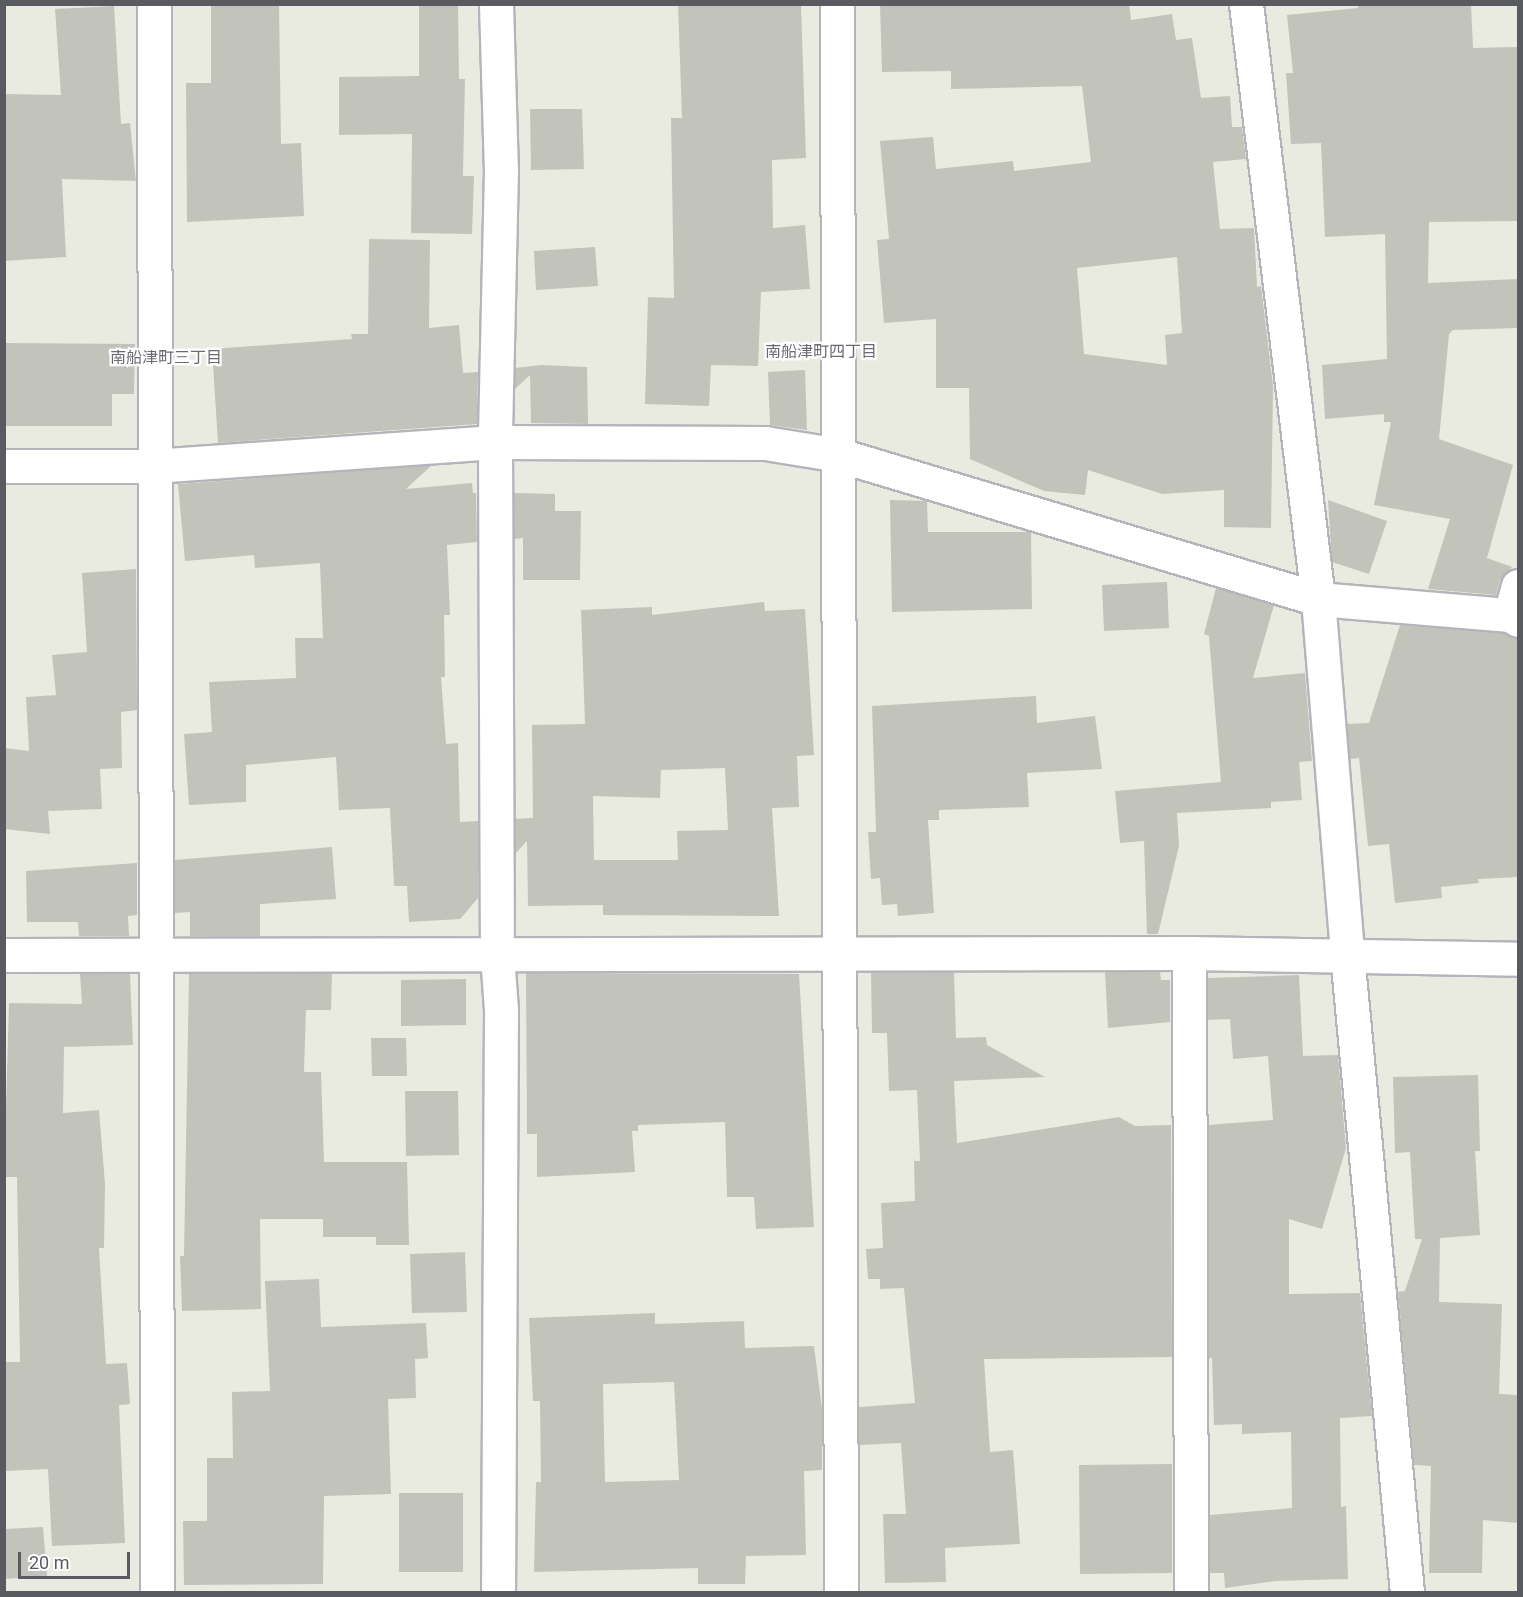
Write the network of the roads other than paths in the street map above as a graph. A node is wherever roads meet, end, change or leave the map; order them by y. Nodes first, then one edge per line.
1 (154, 4) edge
2 (496, 4) edge
3 (837, 4) edge
4 (1246, 4) edge
5 (495, 442) junction
6 (839, 455) junction
7 (4, 466) edge
8 (153, 466) junction
9 (1318, 599) junction
10 (1516, 607) edge
11 (1189, 953) junction
12 (840, 954) junction
13 (1347, 954) junction
14 (4, 955) edge
15 (497, 955) junction
16 (155, 956) junction
17 (1518, 959) edge
18 (157, 1593) edge
19 (498, 1593) edge
20 (841, 1593) edge
21 (1191, 1593) edge
22 (1407, 1593) edge

1 - 8 street
2 - 5 street
3 - 6 street
4 - 9 street
5 - 6 street
5 - 8 street
5 - 15 street
6 - 9 street
6 - 12 street
7 - 8 street
8 - 16 street
9 - 10 street
9 - 13 street
11 - 12 street
11 - 13 street
11 - 21 street
12 - 15 street
12 - 20 street
13 - 17 street
13 - 22 street
14 - 16 street
15 - 16 street
15 - 19 street
16 - 18 street

